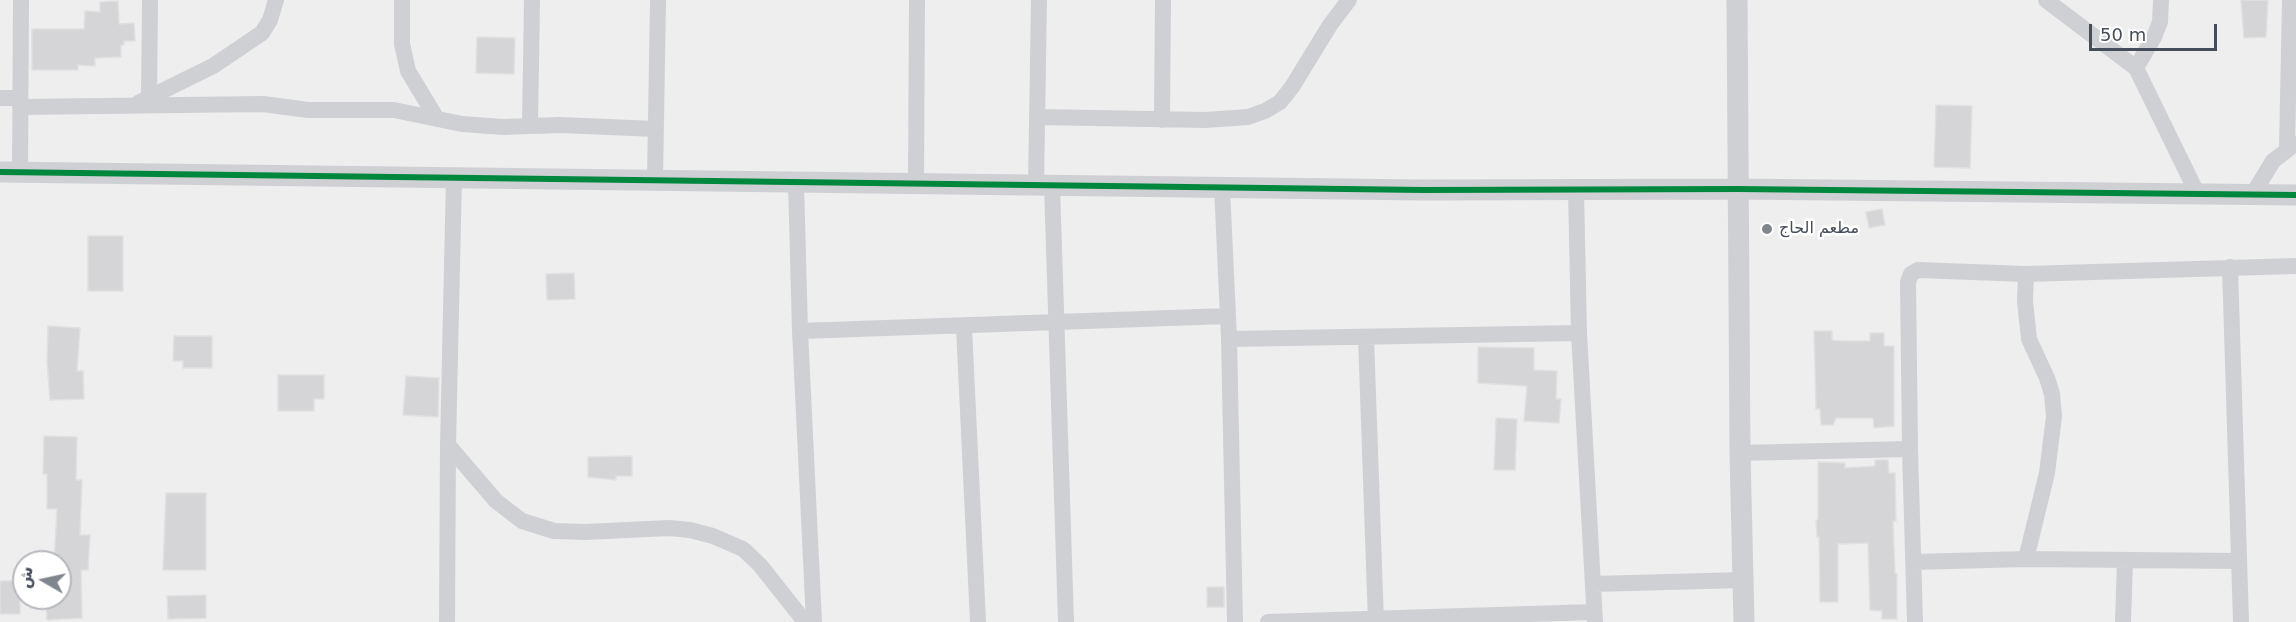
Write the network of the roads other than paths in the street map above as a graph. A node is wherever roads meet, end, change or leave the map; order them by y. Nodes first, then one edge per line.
1 (21, 0) edge
2 (150, 0) edge
3 (276, 0) edge
4 (402, 0) edge
5 (532, 0) edge
6 (658, 0) edge
7 (916, 0) edge
8 (1039, 0) edge
9 (1163, 0) edge
10 (1349, 0) edge
11 (1737, 0) edge
12 (2046, 0) edge
13 (2161, 0) edge
14 (2290, 0) edge
15 (2136, 68) junction
16 (149, 97) junction
17 (0, 98) edge
18 (20, 103) junction
19 (131, 106) junction
20 (1037, 117) junction
21 (437, 119) junction
22 (1162, 120) junction
23 (530, 126) junction
24 (656, 129) junction
25 (2292, 146) edge
26 (10, 172) edge
27 (454, 177) junction
28 (655, 180) junction
29 (796, 182) junction
30 (916, 183) junction
31 (1044, 186) junction
32 (1222, 187) junction
33 (1738, 189) junction
34 (1576, 190) junction
35 (2197, 193) junction
36 (2253, 194) junction
37 (2296, 195) edge
38 (2296, 266) edge
39 (2230, 267) junction
40 (2026, 274) junction
41 (1228, 316) junction
42 (1055, 323) junction
43 (964, 327) junction
44 (800, 331) junction
45 (1579, 333) junction
46 (1366, 337) junction
47 (1229, 339) junction
48 (448, 445) junction
49 (1910, 449) junction
50 (1740, 453) junction
51 (2026, 559) junction
52 (2125, 561) junction
53 (2238, 561) junction
54 (1914, 562) junction
55 (1743, 580) junction
56 (1593, 584) junction
57 (1594, 617) edge
58 (1475, 619) edge
59 (1376, 621) edge
60 (447, 622) edge
61 (805, 622) edge
62 (814, 622) edge
63 (978, 622) edge
64 (1066, 622) edge
65 (1235, 622) edge
66 (1268, 622) edge
67 (1744, 622) edge
68 (1914, 622) edge
69 (2123, 622) edge
70 (2241, 622) edge

1 - 18 street
2 - 16 street
3 - 16 street
4 - 21 street
5 - 23 street
6 - 24 street
7 - 30 street
8 - 20 street
9 - 22 street
10 - 22 street
11 - 33 street
12 - 15 street
13 - 15 street
14 - 25 street
15 - 35 street
16 - 19 street
17 - 18 street
18 - 19 street
18 - 26 street
19 - 21 street
20 - 22 street
20 - 31 street
21 - 23 street
23 - 24 street
24 - 28 street
25 - 36 street
26 - 27 street
27 - 28 street
27 - 48 street
28 - 29 street
29 - 30 street
29 - 44 street
30 - 31 street
31 - 32 street
31 - 42 street
32 - 34 street
32 - 41 street
33 - 34 street
33 - 35 street
33 - 50 street
34 - 45 street
35 - 36 street
36 - 37 street
38 - 39 street
39 - 40 street
39 - 53 street
40 - 49 street
40 - 51 street
41 - 42 street
41 - 47 street
42 - 43 street
42 - 64 street
43 - 44 street
43 - 63 street
44 - 62 street
45 - 46 street
45 - 56 street
46 - 47 street
46 - 59 street
47 - 65 street
48 - 60 street
48 - 61 street
49 - 50 street
49 - 54 street
50 - 55 street
51 - 52 street
51 - 54 street
52 - 53 street
52 - 69 street
53 - 70 street
54 - 68 street
55 - 56 street
55 - 67 street
56 - 57 street
57 - 58 street
58 - 59 street
59 - 66 street

